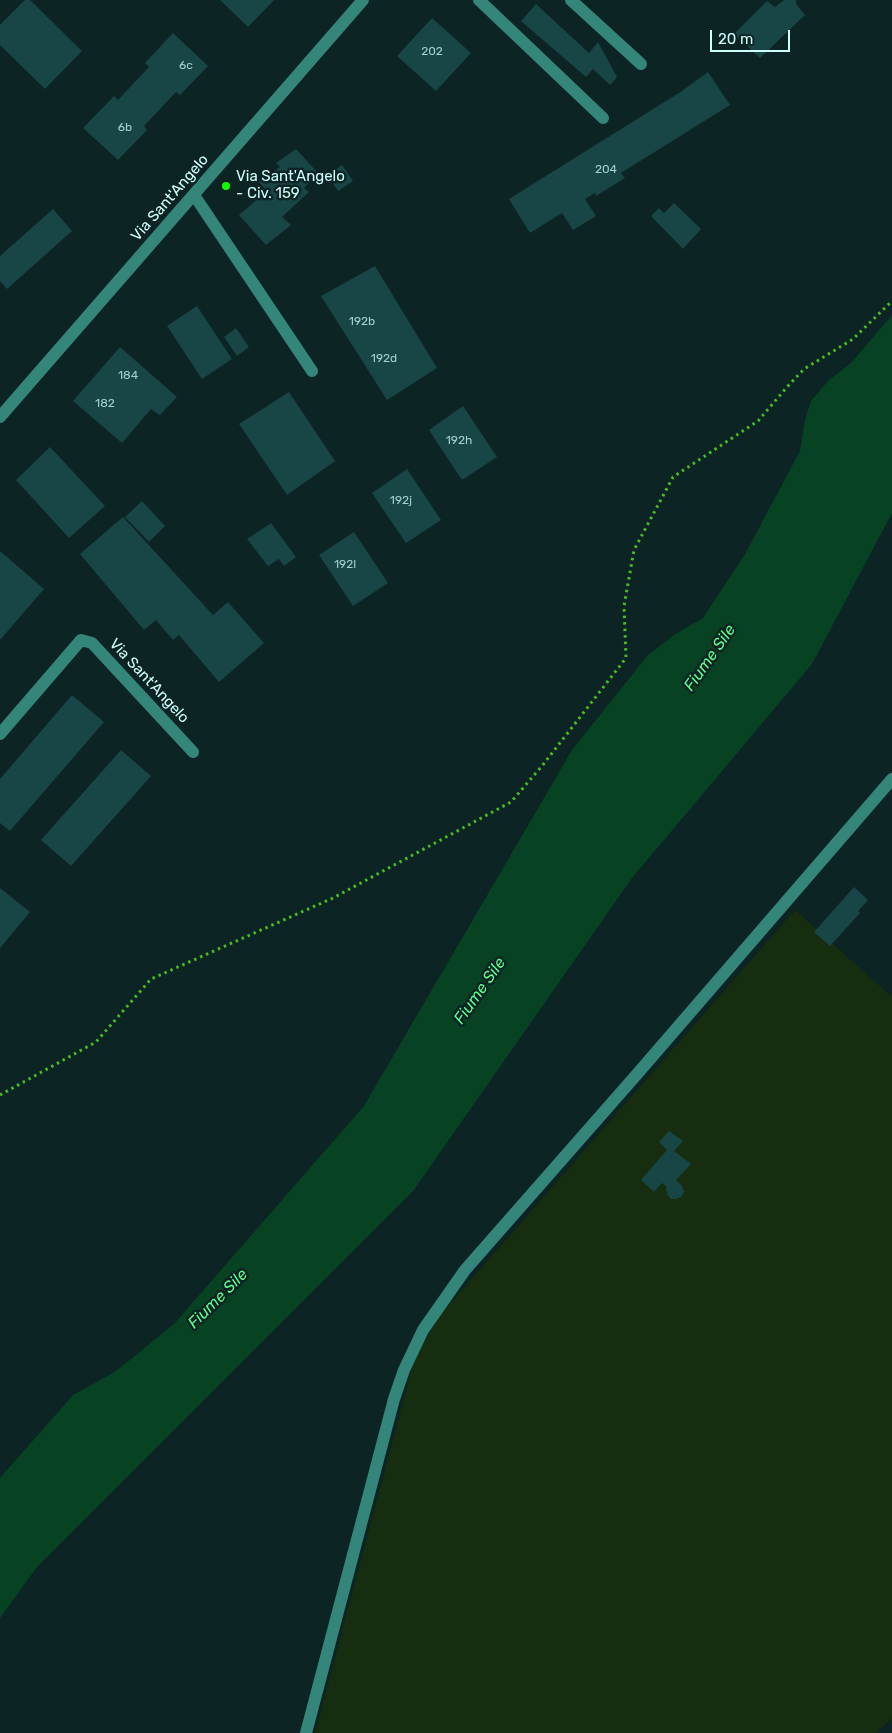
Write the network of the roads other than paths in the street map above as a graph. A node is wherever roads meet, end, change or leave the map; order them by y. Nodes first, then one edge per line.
1 (363, 0) edge
2 (479, 0) edge
3 (571, 0) edge
4 (641, 64) dead end
5 (603, 118) dead end
6 (194, 195) junction
7 (312, 371) dead end
8 (0, 417) edge
9 (0, 734) edge
10 (193, 752) dead end
11 (892, 779) edge
12 (306, 1733) edge

1 - 6 street, Via Sant'Angelo
2 - 5 street
3 - 4 street
6 - 7 street
6 - 8 street, Via Sant'Angelo
9 - 10 street, Via Sant'Angelo
11 - 12 street

